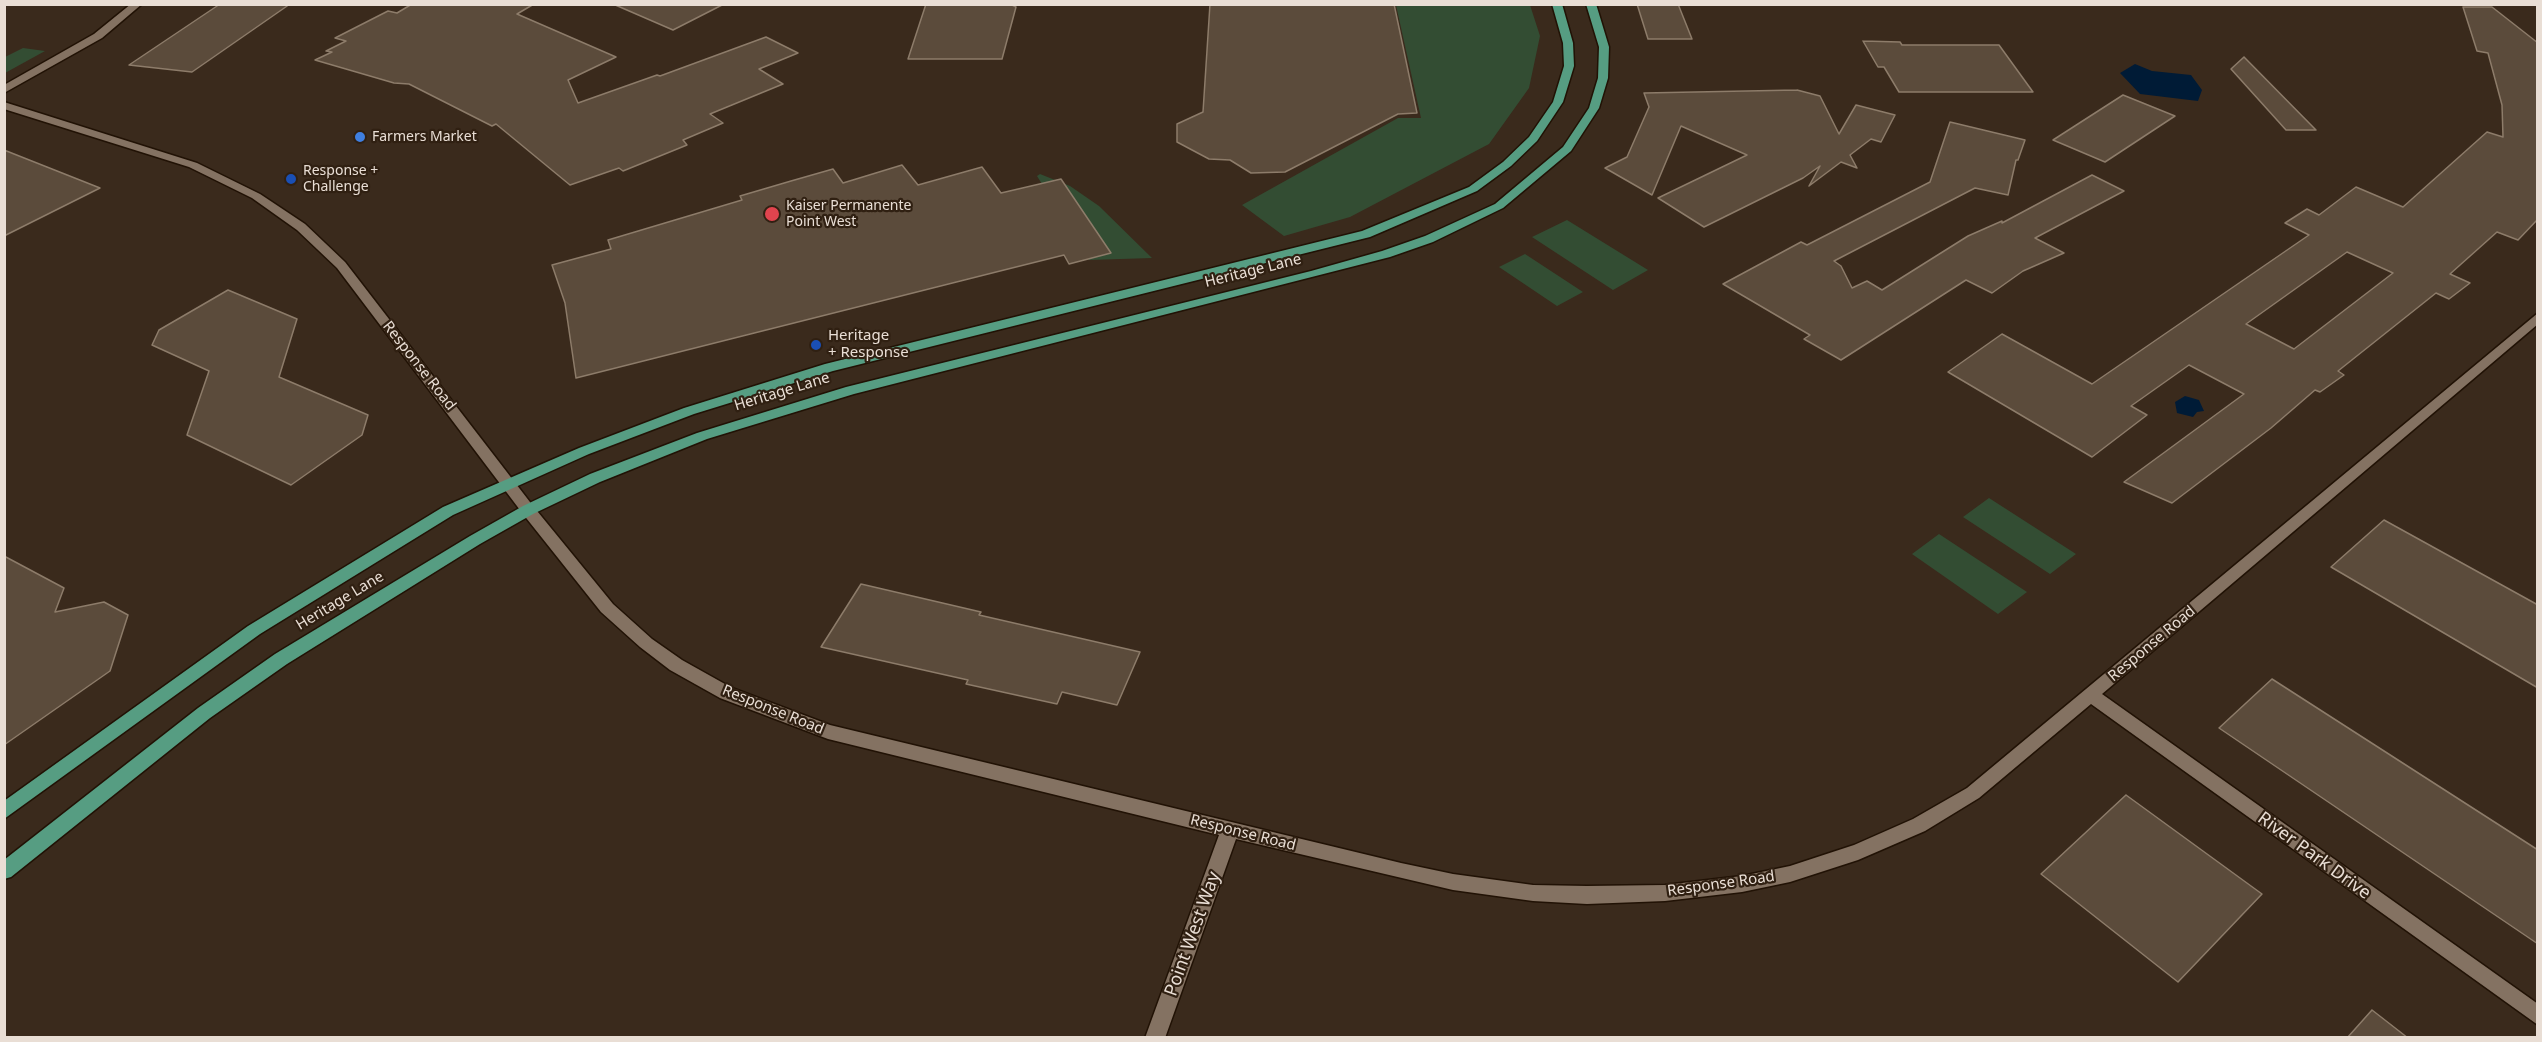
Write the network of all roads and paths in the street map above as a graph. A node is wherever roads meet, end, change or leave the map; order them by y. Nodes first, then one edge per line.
1 (138, 4) edge
2 (1557, 4) edge
3 (1591, 4) edge
4 (4, 90) edge
5 (4, 105) edge
6 (2538, 317) edge
7 (509, 485) junction
8 (528, 510) junction
9 (2091, 695) junction
10 (4, 811) edge
11 (1230, 830) junction
12 (4, 871) edge
13 (2538, 1016) edge
14 (1155, 1038) edge

1 - 4 street
2 - 7 main road, Heritage Lane
3 - 8 main road, Heritage Lane
5 - 7 street, Response Road
6 - 9 street, Response Road
7 - 8 street, Response Road
7 - 10 main road, Heritage Lane
8 - 11 street, Response Road
8 - 12 main road, Heritage Lane
9 - 11 street, Response Road
9 - 13 street, River Park Drive
11 - 14 street, Point West Way

